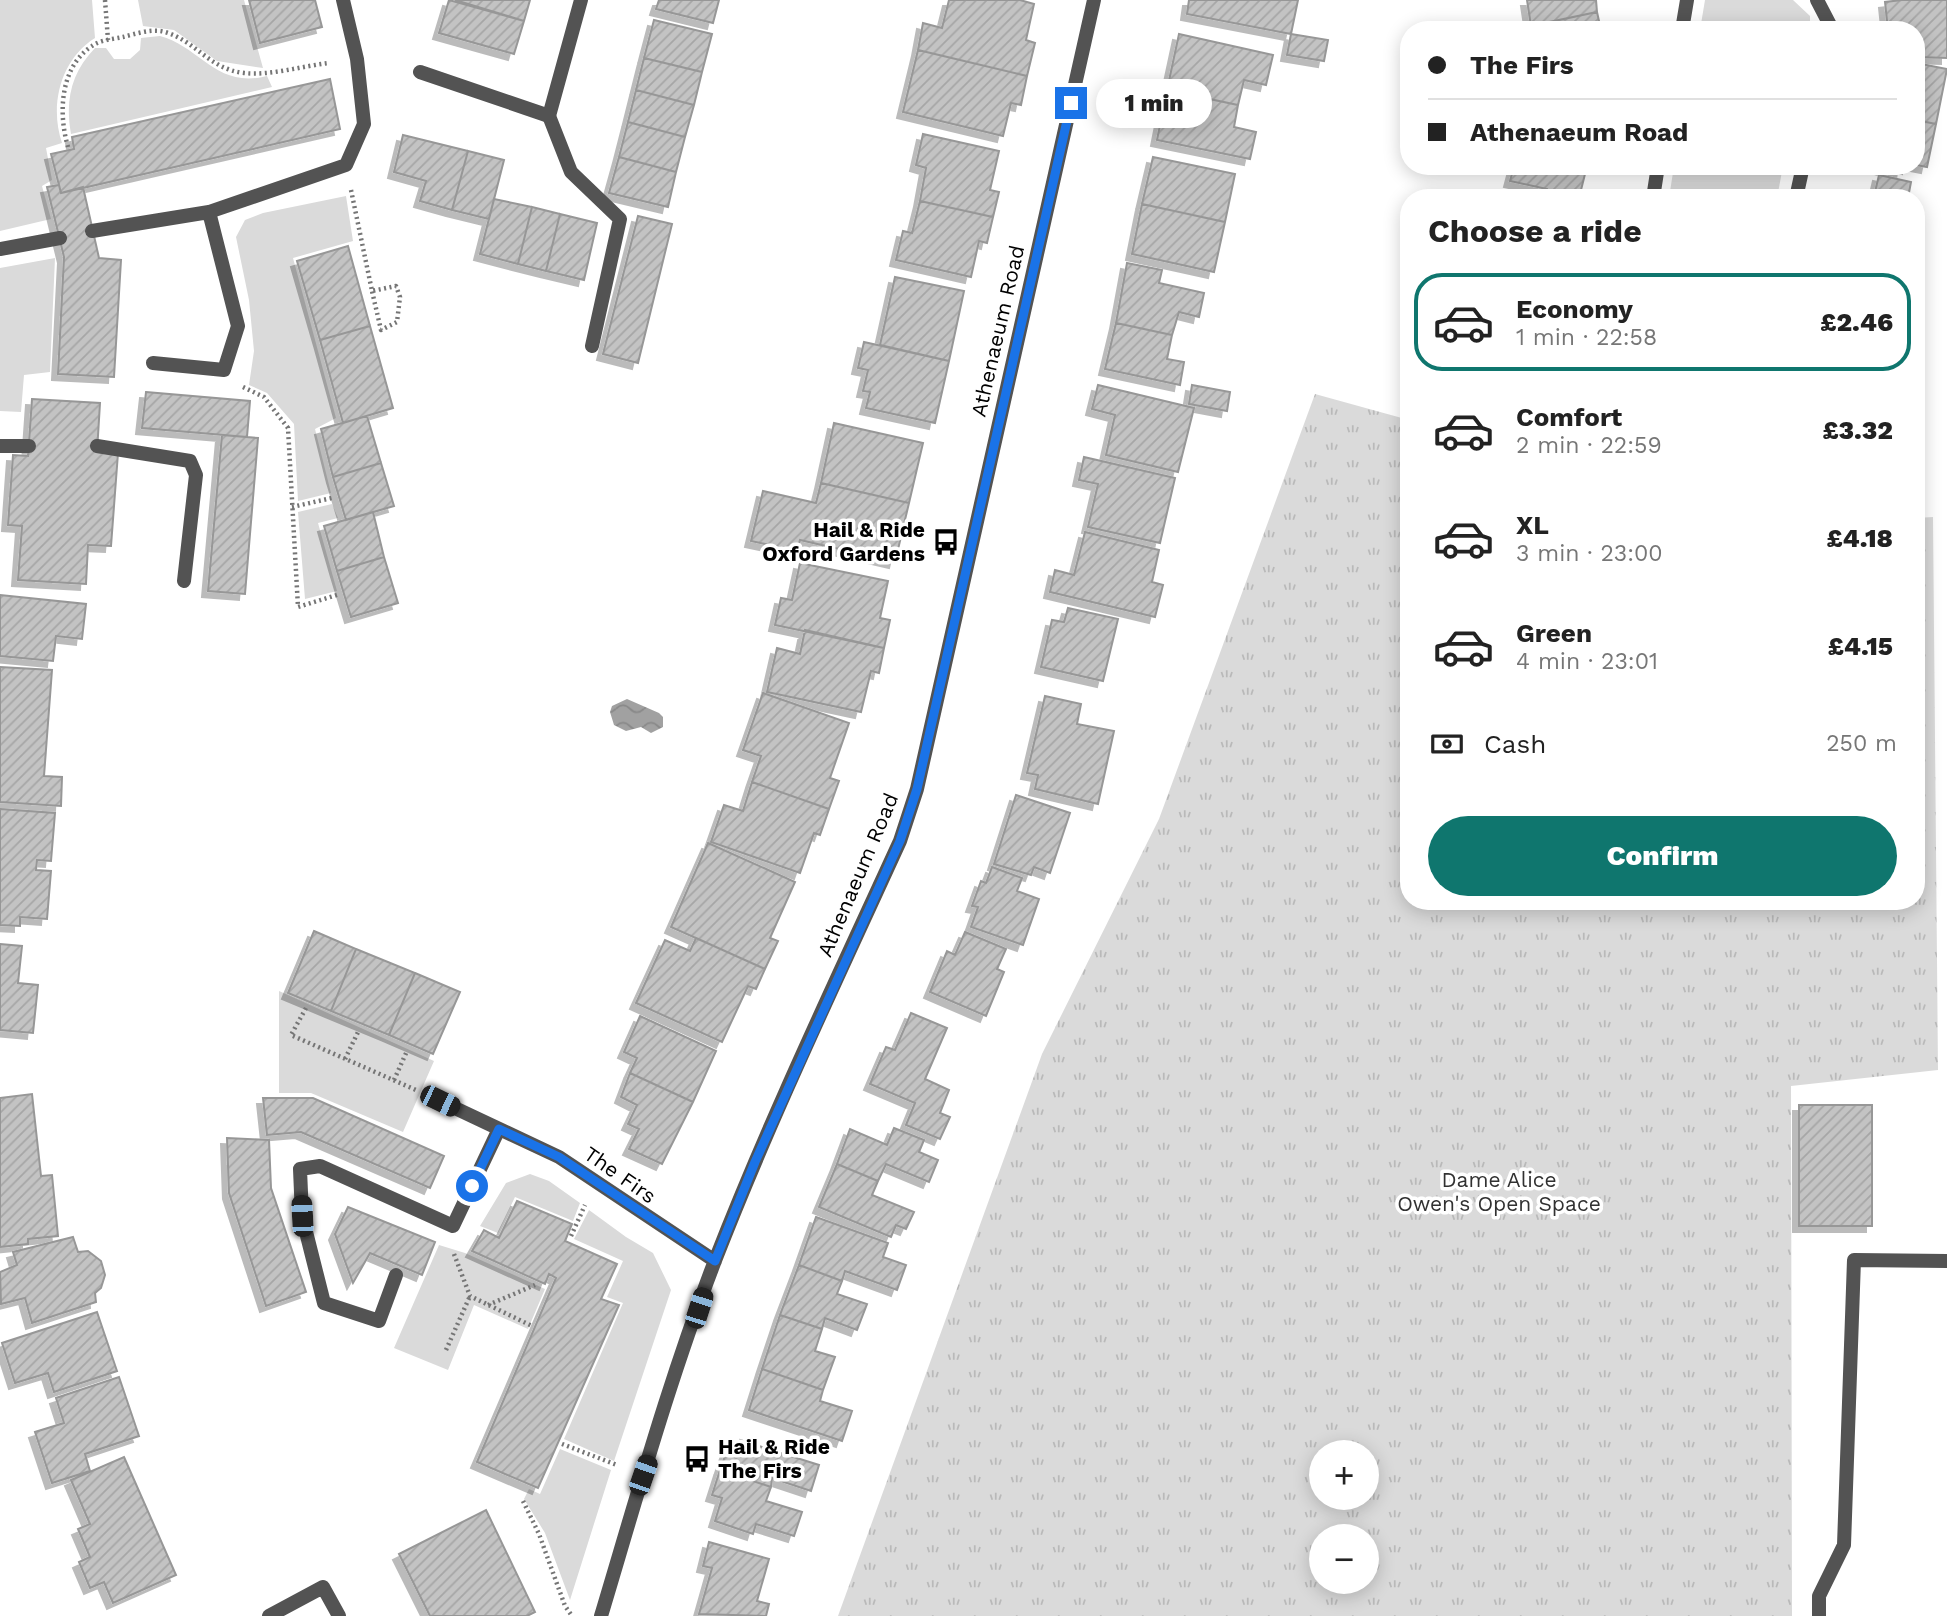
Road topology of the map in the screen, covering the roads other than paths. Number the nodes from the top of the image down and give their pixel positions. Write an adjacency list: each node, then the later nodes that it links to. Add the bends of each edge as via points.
1 (343, 0): 10 (street, via 357,59 363,124 346,164)
2 (581, 0): 9 (street)
3 (1094, 0): 22 (street, Athenaeum Road, via 917,789 900,841)
4 (1687, 0): 6 (street)
5 (1817, 0): 7 (street)
6 (1684, 21)
7 (1828, 21)
8 (420, 72): 9 (street)
9 (549, 116): 14 (street, via 571,172 620,219)
10 (209, 212): 11 (street); 15 (street, via 238,326 224,370)
11 (92, 231)
12 (60, 238): 13 (street)
13 (0, 249)
14 (592, 346)
15 (153, 363)
16 (0, 446): 17 (street)
17 (29, 446)
18 (97, 446): 19 (street, via 190,461 196,475)
19 (184, 581)
20 (440, 1101): 21 (street, The Firs)
21 (499, 1129): 22 (street, The Firs, via 559,1157); 24 (street, via 453,1226 320,1166 300,1169 302,1216 324,1303 379,1321)
22 (715, 1261): 27 (street, Athenaeum Road)
23 (1947, 1261): 28 (street, via 1854,1260 1844,1545 1819,1596)
24 (396, 1275)
25 (269, 1616): 26 (street, via 323,1587)
26 (339, 1616)
27 (601, 1616)
28 (1819, 1616)

